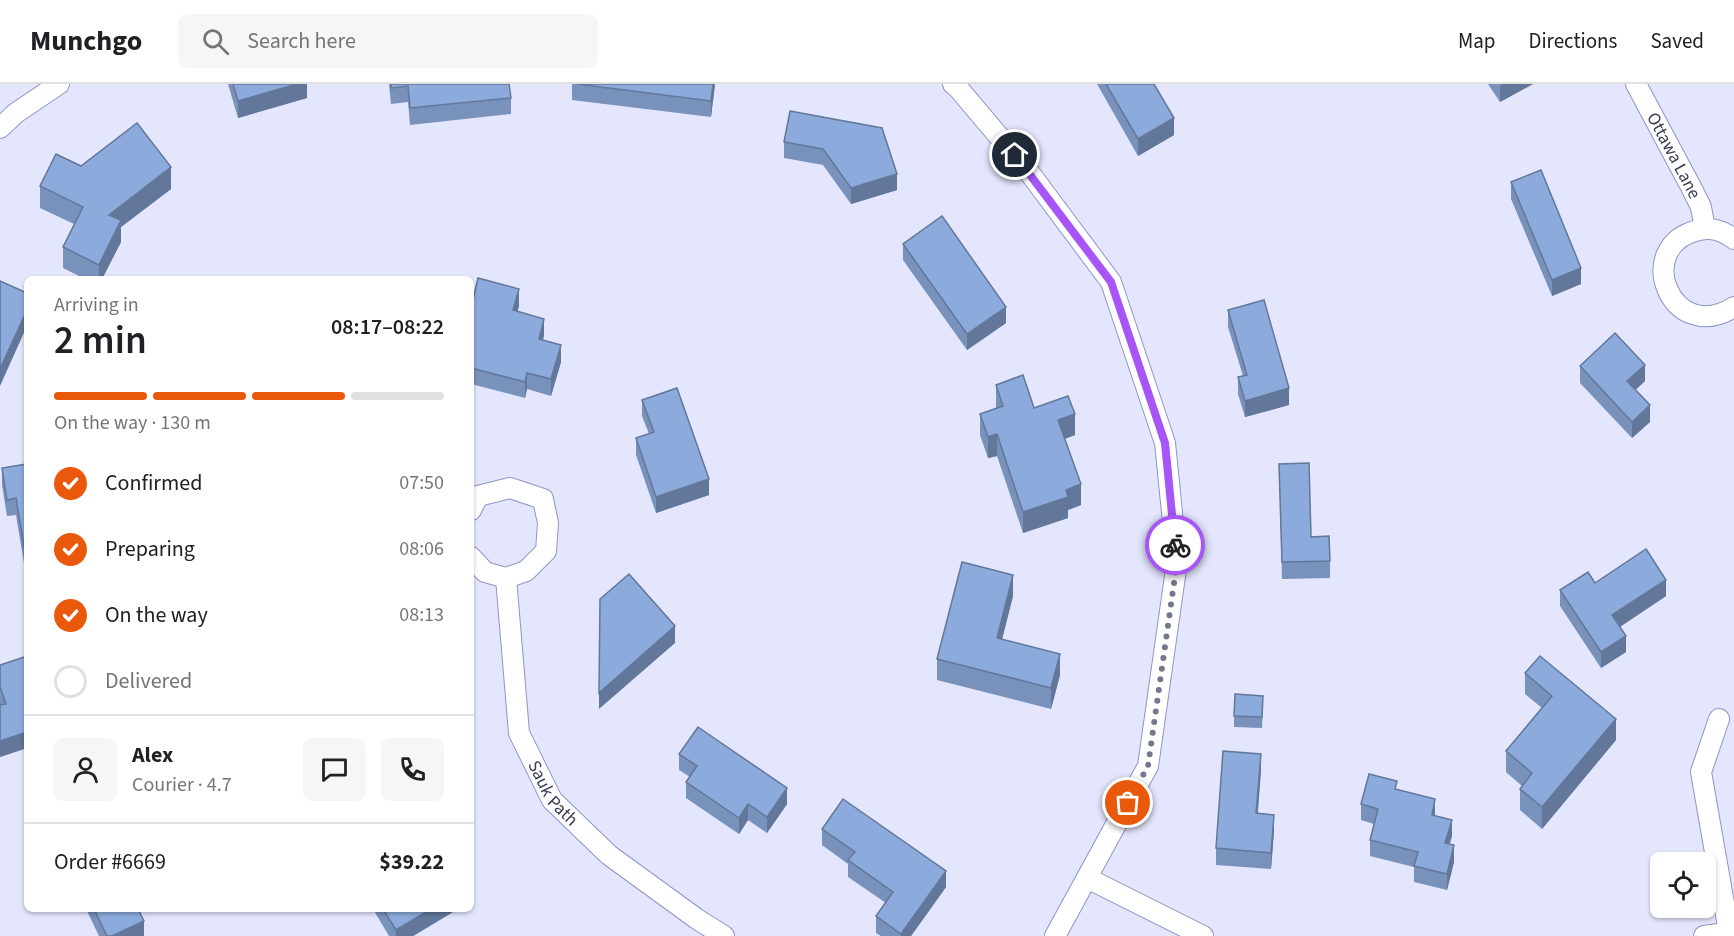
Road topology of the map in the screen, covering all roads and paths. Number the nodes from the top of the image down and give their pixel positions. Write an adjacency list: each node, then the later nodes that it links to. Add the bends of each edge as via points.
1 (59, 84): 4 (street, via 16,113)
2 (1636, 84): 5 (street, Ottawa Lane, via 1701,207)
3 (958, 85): 12 (street, via 1111,282 1165,443 1177,562 1148,766)
4 (0, 129)
5 (1705, 229): 6 (street); 7 (street, via 1677,240 1668,252 1663,266 1669,295 1692,314 1721,314)
6 (1734, 239)
7 (1734, 307)
8 (474, 504): 10 (street, via 478,496 510,488 543,499 548,523 546,551 526,571)
9 (474, 560): 10 (street, via 485,572)
10 (506, 578): 14 (street, Sauk Path, via 519,733 552,800 609,855)
11 (1719, 719): 13 (street, via 1701,772)
12 (1087, 878): 15 (street); 16 (street)
13 (1731, 932): 17 (street)
14 (724, 936)
15 (1055, 936)
16 (1203, 936)
17 (1704, 936)

